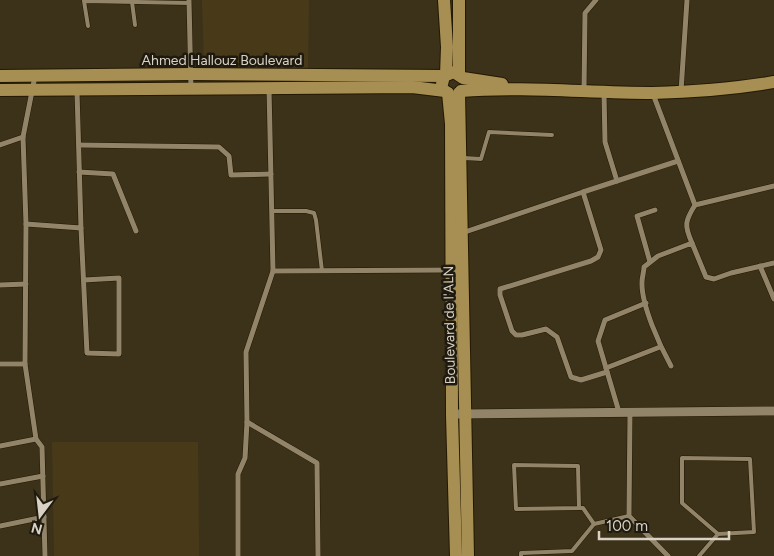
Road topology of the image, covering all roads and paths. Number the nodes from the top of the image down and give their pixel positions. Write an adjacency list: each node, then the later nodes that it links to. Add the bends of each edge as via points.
1 (444, 0): 12 (main road)
2 (459, 0): 13 (main road)
3 (596, 0): 22 (street, via 585,13)
4 (687, 0): 23 (street)
5 (190, 1): 6 (lane); 9 (street)
6 (132, 2): 7 (lane); 8 (lane, via 84,1)
7 (135, 25)
8 (88, 26)
9 (191, 74): 11 (main road, Ahmed Hallouz Boulevard); 12 (main road, Ahmed Hallouz Boulevard); 16 (street)
10 (0, 76): 11 (main road, Ahmed Hallouz Boulevard)
11 (35, 76): 18 (street)
12 (445, 76): 13 (main road, via 454,72); 24 (main road, via 442,82)
13 (461, 76): 21 (main road); 24 (main road, via 464,86)
14 (774, 82): 23 (main road)
15 (269, 87): 16 (main road, Ahmed Hallouz Boulevard); 24 (main road, Ahmed Hallouz Boulevard, via 412,87); 35 (street)
16 (191, 88): 19 (main road, Ahmed Hallouz Boulevard)
17 (0, 90): 18 (main road, Ahmed Hallouz Boulevard)
18 (33, 90): 19 (main road, Ahmed Hallouz Boulevard); 29 (street)
19 (77, 90): 31 (street)
20 (476, 90): 21 (main road, Ahmed Hallouz Boulevard); 24 (main road, Ahmed Hallouz Boulevard); 27 (main road)
21 (549, 90): 22 (main road)
22 (584, 91): 25 (main road)
23 (681, 91): 26 (main road)
24 (453, 92): 27 (main road, Boulevard de l'ALN); 50 (main road, Boulevard de l'ALN)
25 (604, 92): 26 (main road); 36 (street, via 605,142)
26 (652, 93): 33 (street)
27 (460, 115): 32 (main road, Boulevard de l'ALN)
28 (552, 135): 32 (lane, via 489,132 481,159)
29 (23, 136): 30 (street); 42 (street)
30 (0, 145)
31 (79, 145): 34 (street); 35 (street, via 219,146 229,156 231,175)
32 (460, 158): 45 (main road, Boulevard de l'ALN)
33 (678, 160): 36 (street); 39 (street)
34 (79, 172): 43 (street); 44 (street, via 113,174)
35 (271, 174): 41 (street)
36 (617, 181): 38 (street)
37 (774, 186): 39 (street)
38 (583, 192): 45 (street); 62 (street, via 601,250 598,257 500,289 500,295 516,335 546,329 556,337 570,377 581,380)
39 (695, 205): 46 (street, via 686,229)
40 (655, 210): 47 (street, via 637,216)
41 (272, 211): 51 (street); 52 (lane, via 314,213)
42 (26, 224): 43 (street); 54 (street)
43 (81, 228): 53 (street)
44 (136, 232)
45 (462, 233): 66 (main road, Boulevard de l'ALN)
46 (692, 243): 47 (street); 49 (street, via 706,277 714,279)
47 (650, 262): 57 (street, via 644,267 642,284)
48 (774, 263): 49 (street)
49 (760, 266): 56 (street)
50 (452, 270): 52 (street); 66 (main road, Boulevard de l'ALN)
51 (273, 271): 52 (street); 67 (street, via 246,352)
52 (322, 271)
53 (84, 280): 53 (street, via 87,354 119,354 119,278)
54 (26, 284): 55 (street); 60 (street)
55 (0, 285)
56 (774, 300)
57 (646, 303): 58 (street); 62 (street, via 605,320 598,341)
58 (660, 347): 61 (street); 62 (street)
59 (0, 364): 60 (street)
60 (25, 364): 68 (street)
61 (671, 366)
62 (607, 370): 64 (street)
63 (774, 411): 65 (street)
64 (619, 412): 65 (street); 66 (street)
65 (630, 412): 73 (street)
66 (458, 414): 81 (main road, Boulevard de l'ALN); 82 (main road, Boulevard de l'ALN)
67 (247, 422): 79 (street, via 245,458 238,474); 80 (street, via 317,463)
68 (36, 440): 69 (street); 70 (street, via 42,447)
69 (0, 446)
70 (42, 476): 71 (street); 74 (street)
71 (0, 484)
72 (579, 508): 72 (lane, via 516,509 514,465 578,466); 75 (lane, via 583,508)
73 (629, 516): 75 (lane); 84 (street)
74 (44, 517): 76 (street); 78 (street)
75 (594, 524): 83 (lane, via 572,550 521,553)
76 (0, 526)
77 (718, 534): 77 (lane, via 754,532 750,459 682,458 682,503); 85 (lane)
78 (45, 556)
79 (238, 556)
80 (318, 556)
81 (456, 556)
82 (468, 556)
83 (521, 556)
84 (668, 556)
85 (699, 556)

